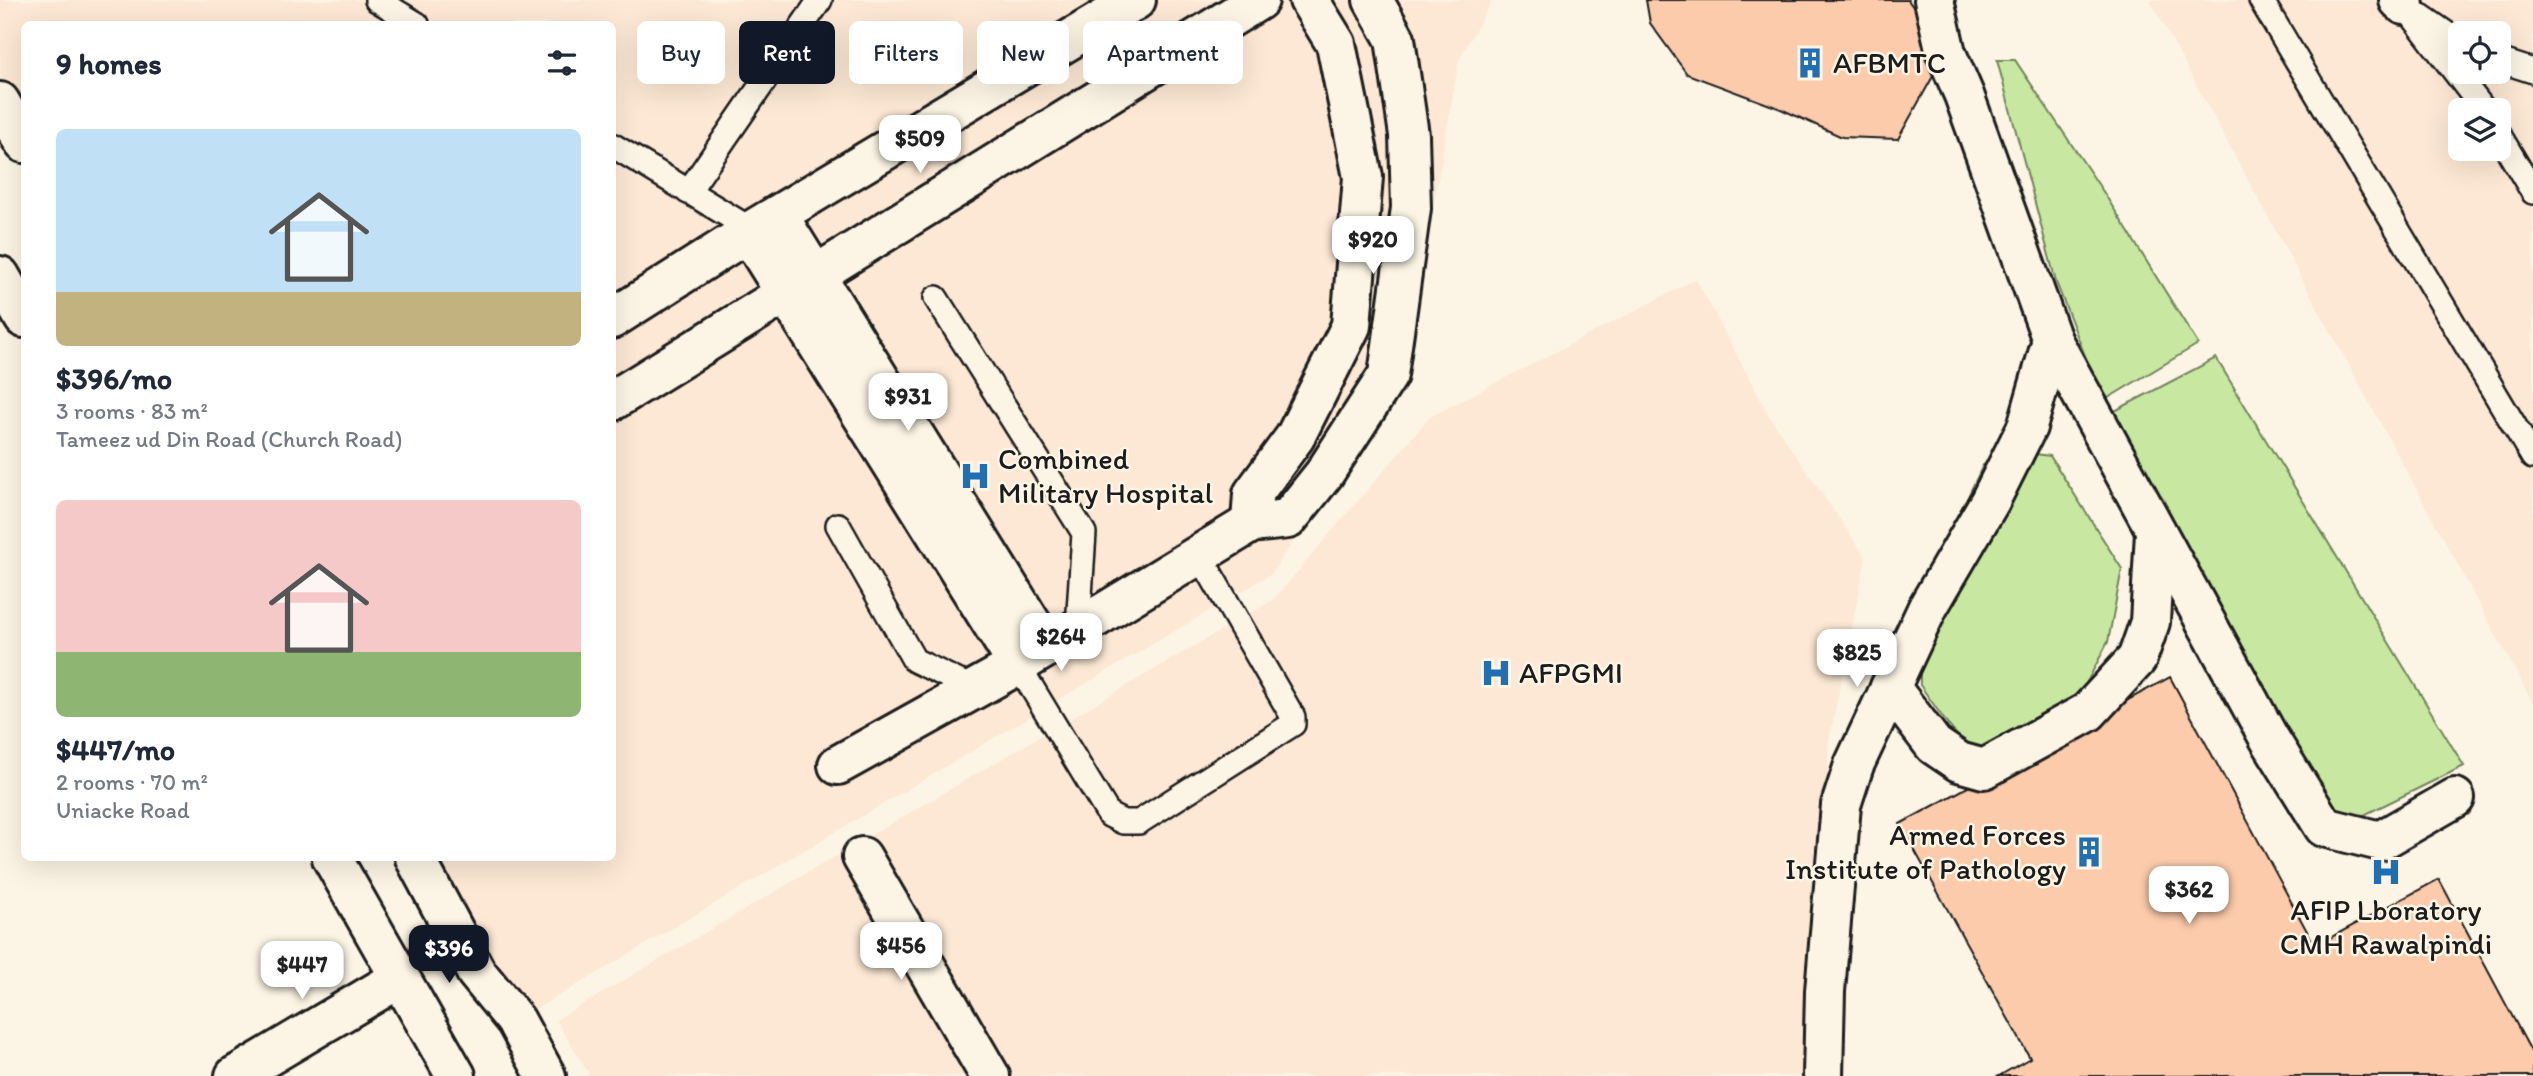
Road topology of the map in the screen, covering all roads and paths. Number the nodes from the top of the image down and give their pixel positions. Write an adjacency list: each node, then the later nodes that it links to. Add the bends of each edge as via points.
1 (377, 0): 10 (lane)
2 (820, 0): 19 (lane)
3 (1136, 0): 21 (street)
4 (1259, 0): 23 (street)
5 (1310, 0): 30 (street, via 1336,44 1363,177 1350,326 1295,438 1252,494)
6 (1373, 0): 30 (street, via 1395,39 1409,135 1411,208 1388,375 1289,519)
7 (1934, 0): 27 (street, via 1946,53)
8 (2261, 0): 29 (lane)
9 (2401, 2): 11 (lane); 14 (lane)
10 (412, 21)
11 (2448, 35)
12 (2511, 64): 13 (lane)
13 (2533, 71)
14 (2475, 98)
15 (0, 102): 16 (street)
16 (21, 138)
17 (616, 147): 19 (lane)
18 (2511, 155): 20 (lane)
19 (688, 192): 21 (lane)
20 (2533, 192)
21 (759, 226): 23 (street); 26 (street)
22 (0, 276): 25 (street)
23 (801, 284): 28 (street); 34 (street)
24 (936, 298): 34 (lane, via 1084,533)
25 (21, 313)
26 (616, 316)
27 (2052, 340): 32 (street); 35 (street, via 2027,427 1928,607)
28 (616, 399)
29 (2533, 457)
30 (1251, 523): 33 (street)
31 (838, 525): 36 (lane, via 914,660)
32 (2155, 532): 35 (street, via 2150,622 2137,659 2088,712 1984,769 1959,762 1934,745); 38 (street, via 2323,827 2381,841)
33 (1199, 554): 34 (street); 34 (lane, via 1293,724 1139,822 1109,815)
34 (1047, 646): 36 (street)
35 (1890, 687): 47 (street, via 1841,805)
36 (974, 689): 37 (street)
37 (838, 765)
38 (2455, 798)
39 (862, 857): 46 (street)
40 (334, 861): 42 (street)
41 (417, 861): 45 (street, via 476,972 516,1020)
42 (400, 978): 43 (street); 44 (street)
43 (235, 1076)
44 (456, 1076)
45 (546, 1076)
46 (990, 1076)
47 (1822, 1076)

